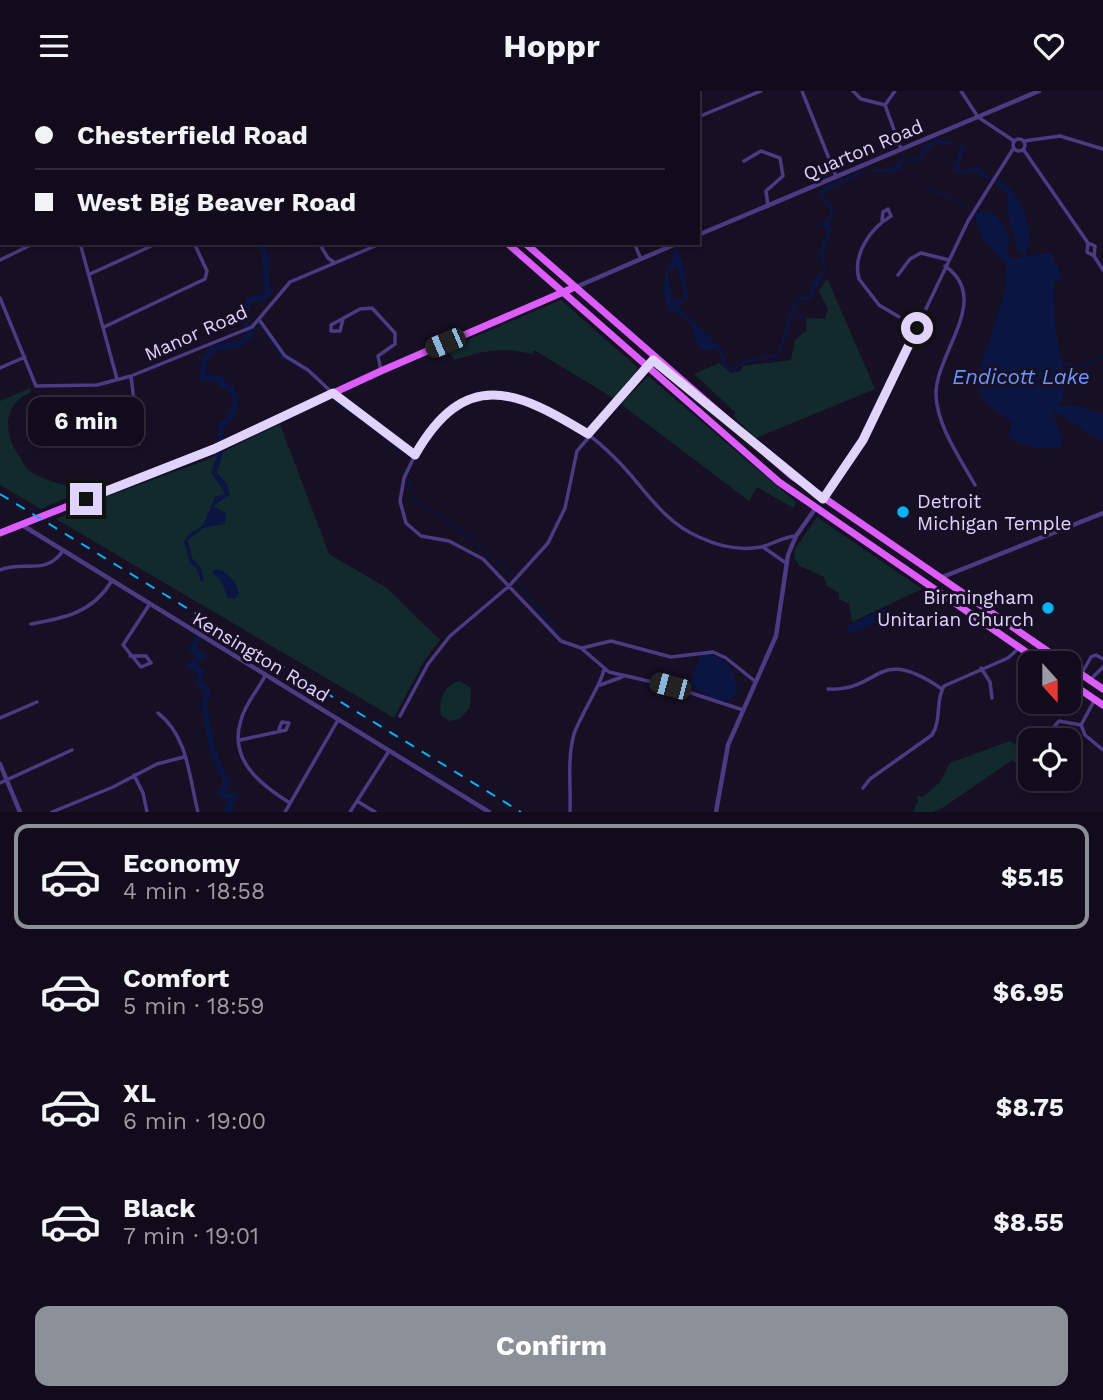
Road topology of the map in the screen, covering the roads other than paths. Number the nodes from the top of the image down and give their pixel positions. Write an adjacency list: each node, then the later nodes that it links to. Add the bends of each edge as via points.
1 (742, 91): 8 (street)
2 (761, 91): 8 (street)
3 (802, 91): 19 (street)
4 (853, 91): 9 (street, via 861,99)
5 (895, 91): 9 (street)
6 (961, 91): 11 (street)
7 (1039, 91): 11 (street, Quarton Road)
8 (745, 98): 10 (street)
9 (885, 105): 14 (street)
10 (700, 116)
11 (978, 117): 12 (street); 14 (street, Quarton Road)
12 (1014, 141): 13 (street); 15 (street)
13 (1024, 141): 16 (street); 17 (street, via 1060,136)
14 (901, 149): 19 (street, Quarton Road)
15 (1013, 149): 16 (street); 37 (street)
16 (1023, 149): 42 (street)
17 (1103, 149)
18 (744, 161): 20 (street, via 761,151 780,158 783,176 766,191)
19 (836, 176): 20 (street, Quarton Road)
20 (768, 206): 22 (street, Quarton Road)
21 (882, 220): 53 (street, via 858,257 859,279 879,305)
22 (700, 234)
23 (31, 245): 36 (street)
24 (81, 245): 43 (street)
25 (154, 245): 43 (street)
26 (195, 245): 52 (street, via 207,277)
27 (320, 245): 34 (street)
28 (377, 245): 38 (street, Manor Road)
29 (510, 245): 46 (main road)
30 (521, 245): 39 (main road, via 542,264)
31 (527, 245): 39 (main road)
32 (635, 245): 35 (street)
33 (674, 245): 35 (street)
34 (328, 258): 38 (street); 41 (street)
35 (641, 259): 45 (street)
36 (0, 260)
37 (948, 260): 40 (street); 44 (street, via 921,253 910,258)
38 (335, 263): 41 (street, Manor Road)
39 (550, 265): 45 (main road)
40 (945, 266): 53 (street); 71 (street, via 960,282 965,302 941,365 936,400 943,425)
41 (326, 267): 51 (street, Manor Road, via 286,285)
42 (1103, 270)
43 (90, 274): 52 (street)
44 (898, 275)
45 (575, 287): 46 (main road); 54 (main road)
46 (562, 293): 55 (main road); 60 (main road)
47 (0, 298): 48 (street)
48 (6, 312): 49 (street); 56 (street)
49 (0, 314)
50 (343, 319): 60 (street, via 372,308 395,333 395,344 378,356)
51 (260, 321): 61 (street, Manor Road); 63 (street, via 281,354)
52 (104, 327): 62 (street)
53 (917, 328): 72 (street, via 863,440)
54 (641, 346): 55 (main road); 57 (main road)
55 (631, 353): 59 (main road)
56 (25, 357): 58 (street); 62 (street, Manor Road, via 38,387)
57 (657, 360): 59 (main road, via 649,363); 64 (main road)
58 (0, 369)
59 (648, 369): 65 (street); 66 (main road)
60 (381, 371): 63 (main road)
61 (131, 376): 62 (street, Manor Road); 67 (street)
62 (117, 380)
63 (333, 393): 69 (street); 77 (main road, via 214,449)
64 (731, 426): 66 (main road, via 731,432); 68 (main road)
65 (588, 434): 69 (street, via 532,404 481,396 460,402 440,417); 82 (street, via 621,464 660,511 685,530 729,547); 89 (street, via 575,456 565,508 556,528)
66 (722, 434): 70 (main road)
67 (139, 444)
68 (755, 445): 70 (main road); 72 (main road)
69 (415, 455): 89 (street, via 400,494 407,523 421,536 467,548)
70 (746, 455): 73 (main road)
71 (975, 485)
72 (823, 499): 75 (main road)
73 (815, 509): 76 (main road); 80 (street)
74 (1103, 513): 86 (street)
75 (844, 514): 76 (main road); 78 (main road)
76 (836, 523): 81 (main road)
77 (21, 524): 79 (main road); 83 (street, Kensington Road)
78 (866, 529): 81 (main road); 86 (main road)
79 (0, 533)
80 (796, 536): 82 (street); 84 (street)
81 (858, 538): 88 (main road)
82 (762, 547): 84 (street)
83 (62, 552): 85 (street, via 49,565); 87 (street, Kensington Road)
84 (786, 563): 107 (street, via 778,628)
85 (0, 570)
86 (940, 579): 88 (main road); 91 (main road)
87 (111, 582): 90 (street, Kensington Road); 93 (street, via 84,610)
88 (924, 583): 92 (main road)
89 (509, 586): 94 (street, via 561,641); 119 (street, via 450,636 428,664)
90 (149, 605): 98 (street, via 123,641); 104 (street, Kensington Road)
91 (987, 611): 92 (main road, via 976,611); 97 (main road)
92 (977, 619): 95 (main road)
93 (31, 624)
94 (581, 648): 102 (street); 107 (street, via 611,641 675,657 713,652)
95 (1019, 648): 96 (main road); 101 (street, via 1008,658)
96 (1024, 651)
97 (1047, 651)
98 (130, 656): 98 (street, via 141,667 151,663 146,656)
99 (1103, 659): 103 (street, via 1091,657)
100 (1103, 667): 106 (street)
101 (981, 668): 110 (street); 113 (street)
102 (604, 669): 105 (street); 108 (street)
103 (1082, 675): 106 (main road)
104 (265, 676): 121 (street, Kensington Road); 125 (street, via 241,719)
105 (624, 677): 108 (street); 117 (street, via 670,686)
106 (1090, 680): 111 (main road)
107 (756, 682): 117 (street)
108 (598, 686): 145 (street, via 584,707 572,743)
109 (828, 689): 110 (street, via 899,668 914,671)
110 (942, 689): 134 (street, via 932,735)
111 (1103, 689)
112 (1082, 690): 114 (main road)
113 (992, 698)
114 (1095, 699): 116 (main road); 122 (street)
115 (37, 702): 120 (street)
116 (1103, 705)
117 (743, 710): 146 (street, via 725,753)
118 (158, 713): 129 (street, via 176,730)
119 (400, 716)
120 (0, 718)
121 (338, 720): 128 (street, Kensington Road); 136 (street)
122 (1081, 725): 123 (street, via 1059,721); 127 (street, via 1085,735)
123 (1053, 728)
124 (279, 729): 125 (street)
125 (240, 740): 136 (street, via 251,774)
126 (72, 750): 132 (street)
127 (1103, 750)
128 (389, 751): 135 (street); 144 (street, Kensington Road)
129 (184, 757): 131 (street); 140 (street)
130 (0, 764): 132 (street)
131 (134, 775): 138 (street); 139 (street)
132 (6, 779): 133 (street); 137 (street)
133 (0, 783)
134 (863, 788)
135 (357, 801): 142 (street); 143 (street)
136 (290, 803): 141 (street)
137 (20, 812)
138 (52, 812)
139 (148, 812)
140 (198, 812)
141 (285, 812)
142 (350, 812)
143 (375, 812)
144 (489, 812)
145 (570, 812)
146 (716, 812)

